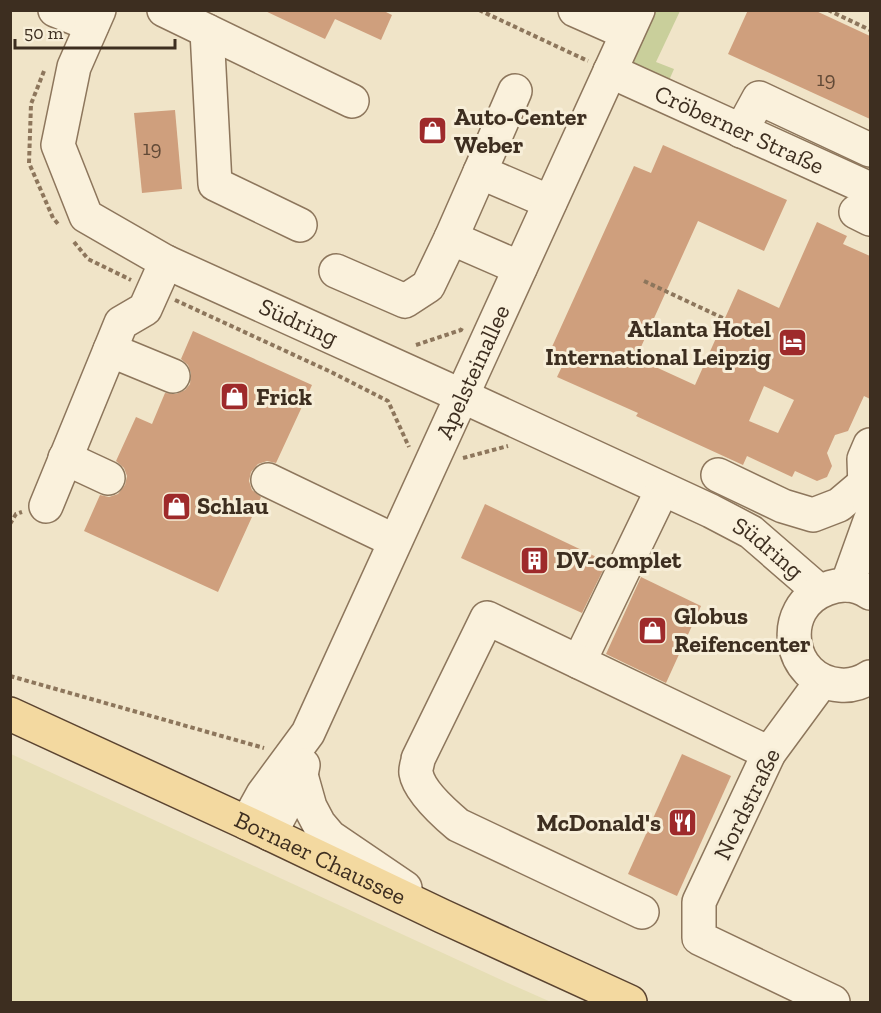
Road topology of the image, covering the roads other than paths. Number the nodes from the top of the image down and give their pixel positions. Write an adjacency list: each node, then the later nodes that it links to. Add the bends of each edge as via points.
1 (55, 10): 4 (street)
2 (164, 10): 6 (street)
3 (575, 10): 5 (street)
4 (95, 18): 17 (street, Südring, via 74,67 58,145 86,216)
5 (633, 22): 7 (street, Apelsteinallee)
6 (207, 31): 9 (street); 15 (street, via 215,184)
7 (610, 71): 10 (street, Cröberner Straße); 13 (street, Apelsteinallee)
8 (515, 91): 12 (street)
9 (352, 100)
10 (741, 131): 11 (street, via 759,98); 14 (street, Cröberner Straße)
11 (870, 150)
12 (480, 172): 13 (street); 16 (street)
13 (550, 202): 18 (street, Apelsteinallee)
14 (866, 207)
15 (300, 225)
16 (451, 238): 18 (street); 19 (street, via 428,286 405,301)
17 (166, 262): 20 (street, via 145,309 121,323); 22 (street, Südring)
18 (520, 268): 22 (street, Apelsteinallee)
19 (336, 271)
20 (110, 350): 21 (street); 24 (street)
21 (173, 376)
22 (462, 396): 28 (street, Südring); 32 (street, Apelsteinallee)
23 (870, 445): 29 (street, via 864,459)
24 (65, 458): 26 (street); 30 (street)
25 (718, 475): 29 (street, via 783,506 813,515)
26 (108, 478)
27 (268, 480): 32 (street)
28 (662, 489): 33 (street, Südring, via 711,512 757,559); 34 (street)
29 (868, 494)
30 (46, 506)
31 (870, 521): 33 (street)
32 (395, 541): 38 (street, Apelsteinallee)
33 (835, 594): 35 (street, via 796,620 795,646 800,659)
34 (579, 662): 39 (street); 42 (street, via 487,618 418,759 416,772 438,808 458,825)
35 (815, 675): 36 (street, via 846,685); 39 (street, Nordstraße, via 793,696)
36 (870, 677)
37 (10, 714): 41 (main road, Bornaer Chaussee)
38 (308, 733): 40 (street, Apelsteinallee); 41 (street, Apelsteinallee, via 262,794)
39 (769, 753): 45 (street, Nordstraße, via 699,902 699,938)
40 (301, 775): 41 (street, Apelsteinallee); 43 (street, Apelsteinallee, via 310,807 330,837)
41 (259, 828): 43 (main road, Bornaer Chaussee)
42 (642, 912)
43 (442, 916): 44 (main road, Bornaer Chaussee)
44 (630, 1002)
45 (833, 1002)

